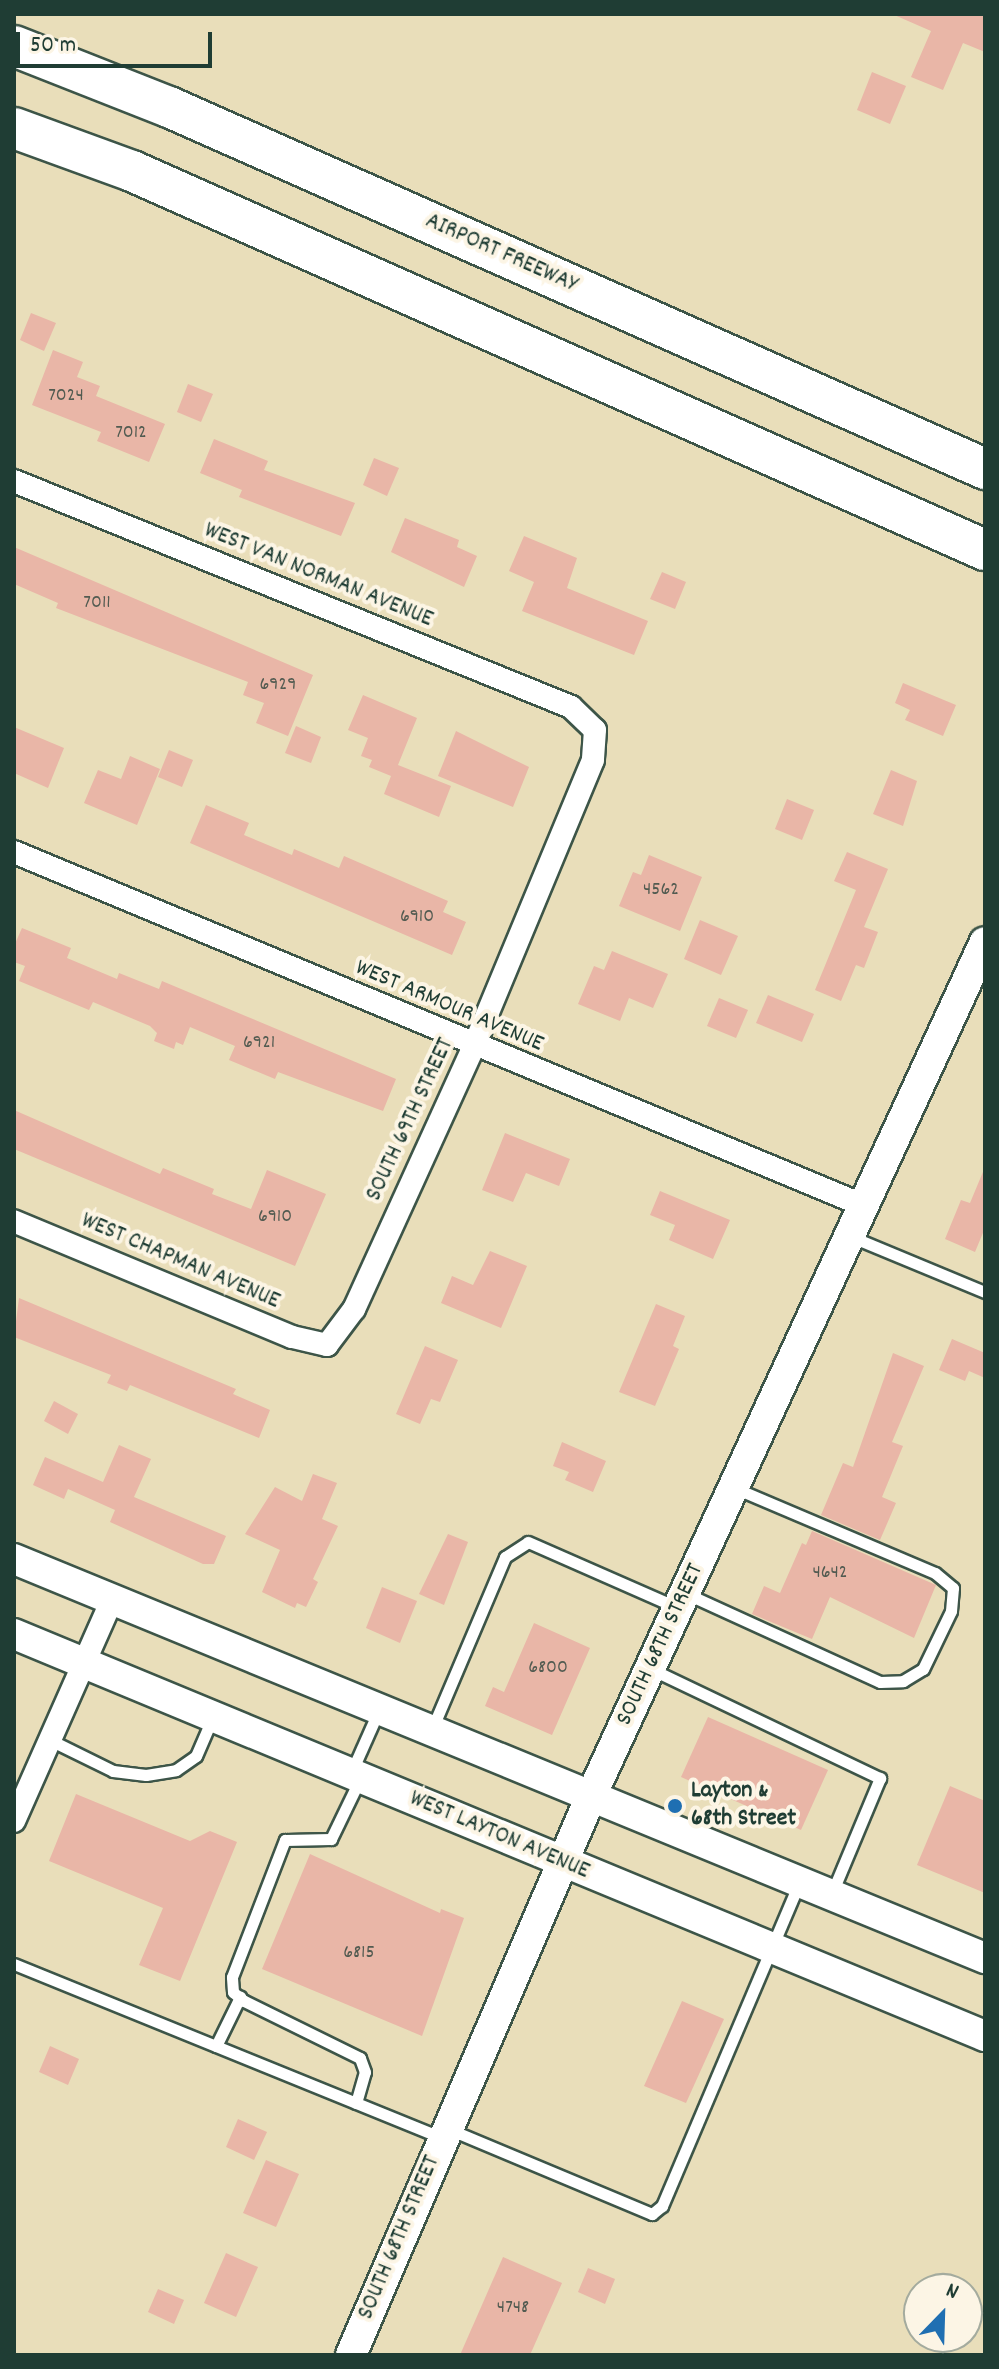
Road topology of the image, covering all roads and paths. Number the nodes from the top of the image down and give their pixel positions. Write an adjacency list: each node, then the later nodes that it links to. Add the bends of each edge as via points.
1 (14, 46): 3 (highway, AIRPORT FREEWAY, via 169,107)
2 (14, 128): 5 (highway, via 132,171)
3 (985, 469)
4 (14, 481): 6 (street, WEST VAN NORMAN AVENUE, via 571,707)
5 (985, 550)
6 (595, 730): 9 (street, SOUTH 69TH STREET, via 593,760)
7 (14, 852): 9 (street, WEST ARMOUR AVENUE)
8 (985, 942): 10 (main road, SOUTH 68TH STREET)
9 (474, 1046): 10 (street, WEST ARMOUR AVENUE); 14 (street, SOUTH 69TH STREET, via 354,1309)
10 (865, 1206): 12 (main road, SOUTH 68TH STREET)
11 (14, 1221): 14 (street, WEST CHAPMAN AVENUE, via 292,1337)
12 (852, 1237): 13 (lane); 15 (main road, SOUTH 68TH STREET)
13 (985, 1292)
14 (327, 1345)
15 (735, 1488): 18 (main road, SOUTH 68TH STREET); 18 (lane, via 935,1573 953,1588 951,1611 923,1669 903,1681 880,1682)
16 (14, 1559): 17 (main road)
17 (112, 1600): 20 (street); 22 (main road)
18 (682, 1601): 21 (main road, SOUTH 68TH STREET); 24 (lane, via 528,1542 505,1557)
19 (14, 1634): 20 (main road, WEST LAYTON AVENUE)
20 (84, 1663): 23 (main road, WEST LAYTON AVENUE); 25 (street)
21 (651, 1669): 27 (main road, SOUTH 68TH STREET); 31 (lane, via 880,1778)
22 (380, 1708): 24 (main road); 26 (lane)
23 (213, 1716): 25 (lane, via 196,1756 176,1770 146,1775 113,1771); 26 (main road, WEST LAYTON AVENUE)
24 (432, 1730): 27 (main road)
25 (50, 1740): 28 (street)
26 (356, 1776): 29 (main road, WEST LAYTON AVENUE); 35 (lane, via 331,1839 285,1840 232,1977 233,1992)
27 (592, 1794): 29 (main road, SOUTH 68TH STREET); 30 (main road)
28 (14, 1821)
29 (564, 1863): 32 (main road, WEST LAYTON AVENUE); 39 (main road, SOUTH 68TH STREET)
30 (800, 1881): 31 (main road); 32 (lane)
31 (831, 1894): 33 (main road)
32 (771, 1948): 36 (main road, WEST LAYTON AVENUE); 39 (lane, via 662,2206 652,2214)
33 (985, 1958)
34 (14, 1964): 37 (lane)
35 (240, 1997): 37 (lane); 38 (lane, via 353,2051 365,2072)
36 (985, 2036)
37 (216, 2046): 38 (lane)
38 (356, 2103): 39 (lane)
39 (445, 2133): 40 (main road, SOUTH 68TH STREET)
40 (351, 2355)

